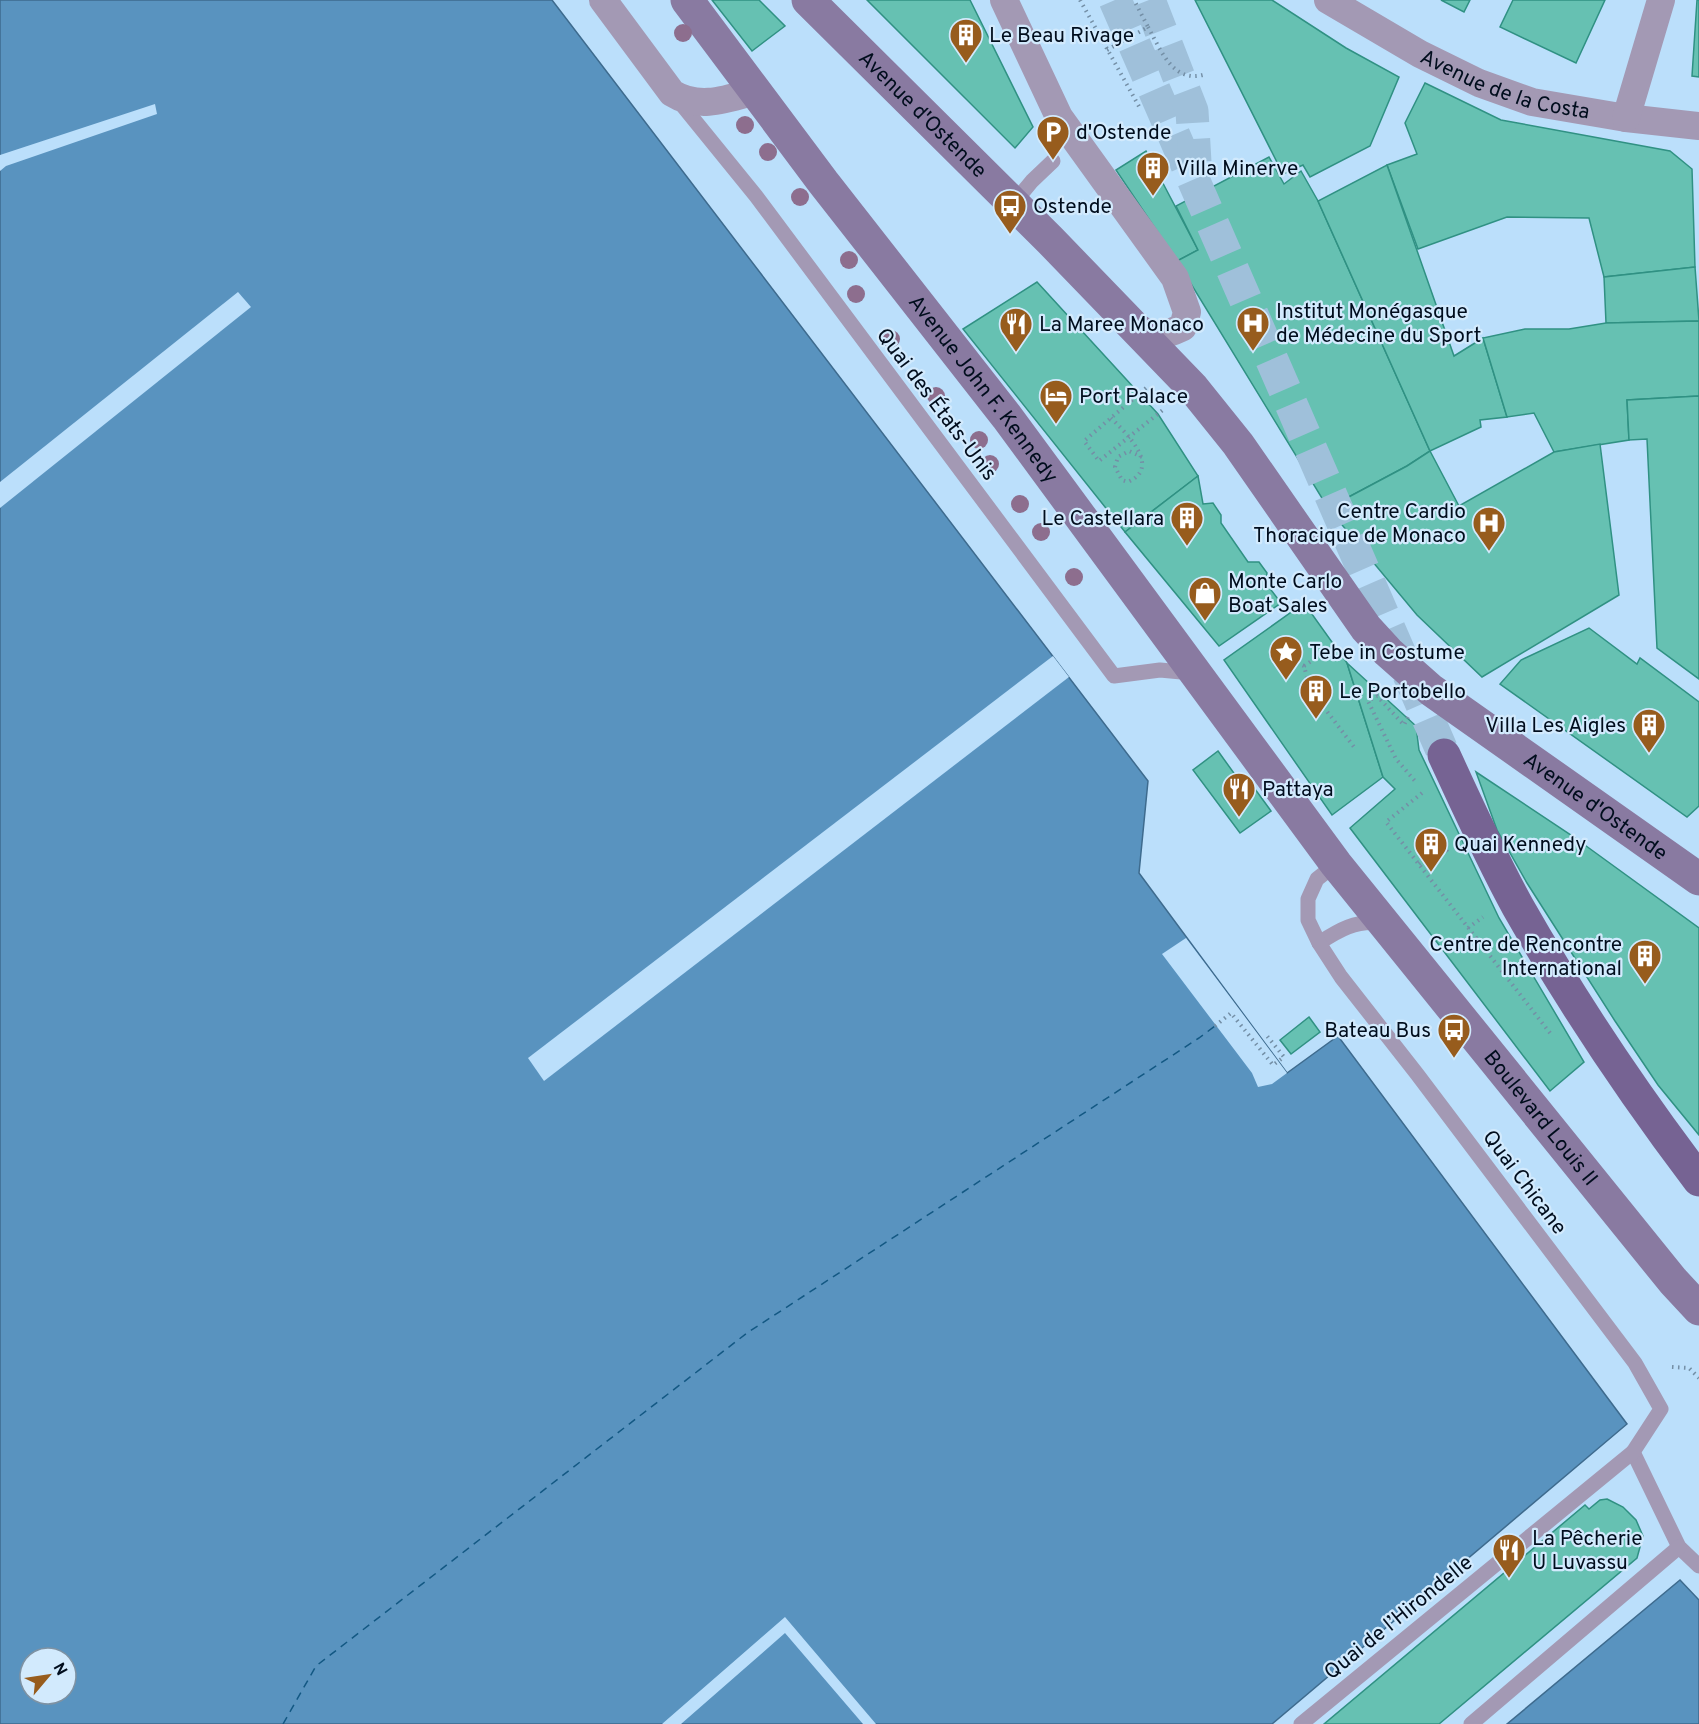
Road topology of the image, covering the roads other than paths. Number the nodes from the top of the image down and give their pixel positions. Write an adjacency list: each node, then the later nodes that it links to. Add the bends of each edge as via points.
1 (603, 0): 8 (street)
2 (687, 0): 7 (main road, Avenue John F. Kennedy)
3 (808, 0): 12 (main road, Avenue d'Ostende)
4 (1004, 0): 13 (street, via 1059,117 1175,278 1187,312 1183,327 1154,336)
5 (1328, 0): 9 (street, Avenue de la Costa, via 1420,54 1479,83 1532,102)
6 (1661, 0): 9 (street)
7 (756, 91): 8 (street, via 698,103); 14 (main road, Avenue John F. Kennedy, via 1007,417)
8 (672, 93): 14 (lane, Quai des États-Unis, via 756,196 1114,676 1160,670)
9 (1626, 118): 10 (street, Avenue de la Costa)
10 (1699, 126)
11 (1053, 161): 12 (lane)
12 (1013, 204): 13 (main road, Avenue d'Ostende)
13 (1137, 328): 17 (main road, Avenue d'Ostende, via 1238,444 1366,628 1388,652 1431,690)
14 (1198, 674): 16 (main road, Avenue John F. Kennedy)
15 (1444, 756): 20 (main road, via 1517,905 1550,962 1626,1080)
16 (1336, 864): 18 (main road, Avenue John F. Kennedy); 19 (lane, via 1317,879 1308,899 1308,920)
17 (1699, 879)
18 (1385, 924): 19 (lane, via 1354,924); 21 (main road, Boulevard Louis II)
19 (1319, 943): 22 (lane, Quai Chicane, via 1635,1363 1661,1409)
20 (1699, 1180)
21 (1699, 1309)
22 (1633, 1452): 23 (lane); 25 (lane, Quai de l’Hirondelle)
23 (1679, 1547): 24 (lane); 26 (lane)
24 (1699, 1566)
25 (1301, 1724)
26 (1471, 1724)

